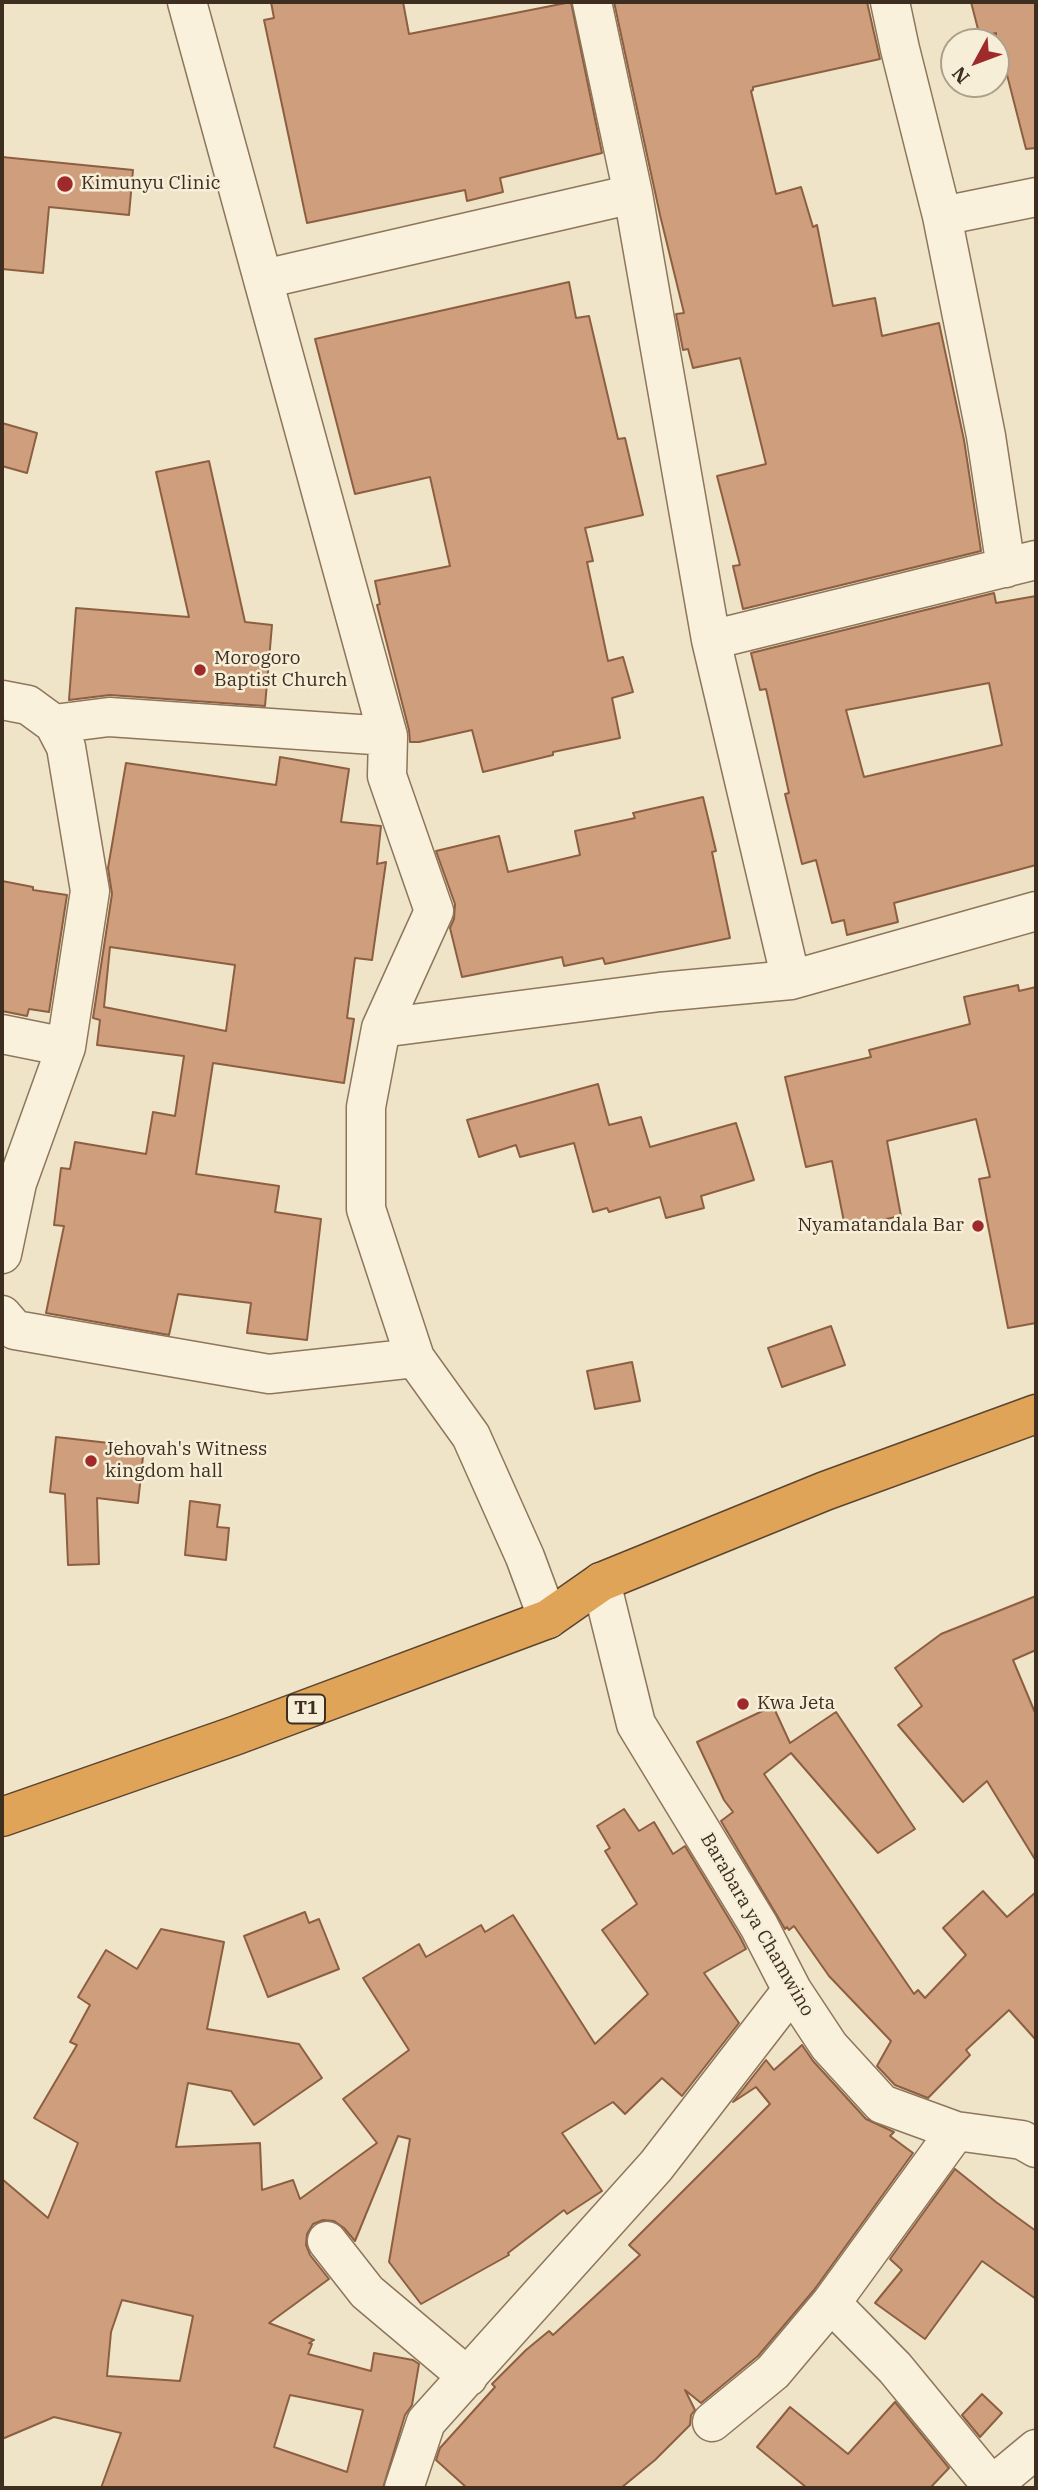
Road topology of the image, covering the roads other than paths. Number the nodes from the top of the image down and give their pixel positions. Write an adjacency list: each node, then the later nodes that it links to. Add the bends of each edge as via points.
1 (187, 2): 7 (street)
2 (592, 2): 4 (street)
3 (890, 2): 6 (street)
4 (633, 194): 7 (street); 9 (street)
5 (1036, 197): 6 (street)
6 (942, 216): 8 (street, via 986,436)
7 (264, 279): 12 (street)
8 (1021, 564): 9 (street)
9 (711, 640): 14 (street)
10 (2, 700): 11 (street, via 27,705)
11 (54, 724): 12 (street, via 109,717); 17 (street, via 65,747 90,891)
12 (388, 736): 15 (street, via 387,776 434,911)
13 (1036, 911): 14 (street)
14 (791, 981): 15 (street, via 660,992)
15 (380, 1028): 20 (street, via 366,1107 366,1209)
16 (2, 1034): 17 (street)
17 (66, 1046): 18 (street, via 17,1183)
18 (2, 1254)
19 (2, 1315): 20 (street, via 15,1330 269,1374)
20 (415, 1359): 23 (street, via 471,1436)
21 (1036, 1414): 22 (highway, T1, via 825,1491)
22 (601, 1582): 23 (highway, T1); 25 (street, Barabara ya Chamwino, via 636,1724 759,1926)
23 (548, 1619): 24 (highway, T1)
24 (2, 1817)
25 (792, 1990): 26 (street, Barabara ya Chamwino, via 828,2046 882,2105); 30 (street, via 656,2166)
26 (956, 2131): 27 (street, Barabara ya Chamwino); 29 (street)
27 (1032, 2139)
28 (327, 2241): 30 (street, via 368,2292)
29 (831, 2304): 31 (street, via 773,2372); 33 (street, via 895,2368)
30 (468, 2377): 34 (street, via 426,2422)
31 (712, 2421)
32 (1036, 2449): 33 (street)
33 (991, 2487)
34 (404, 2488)

